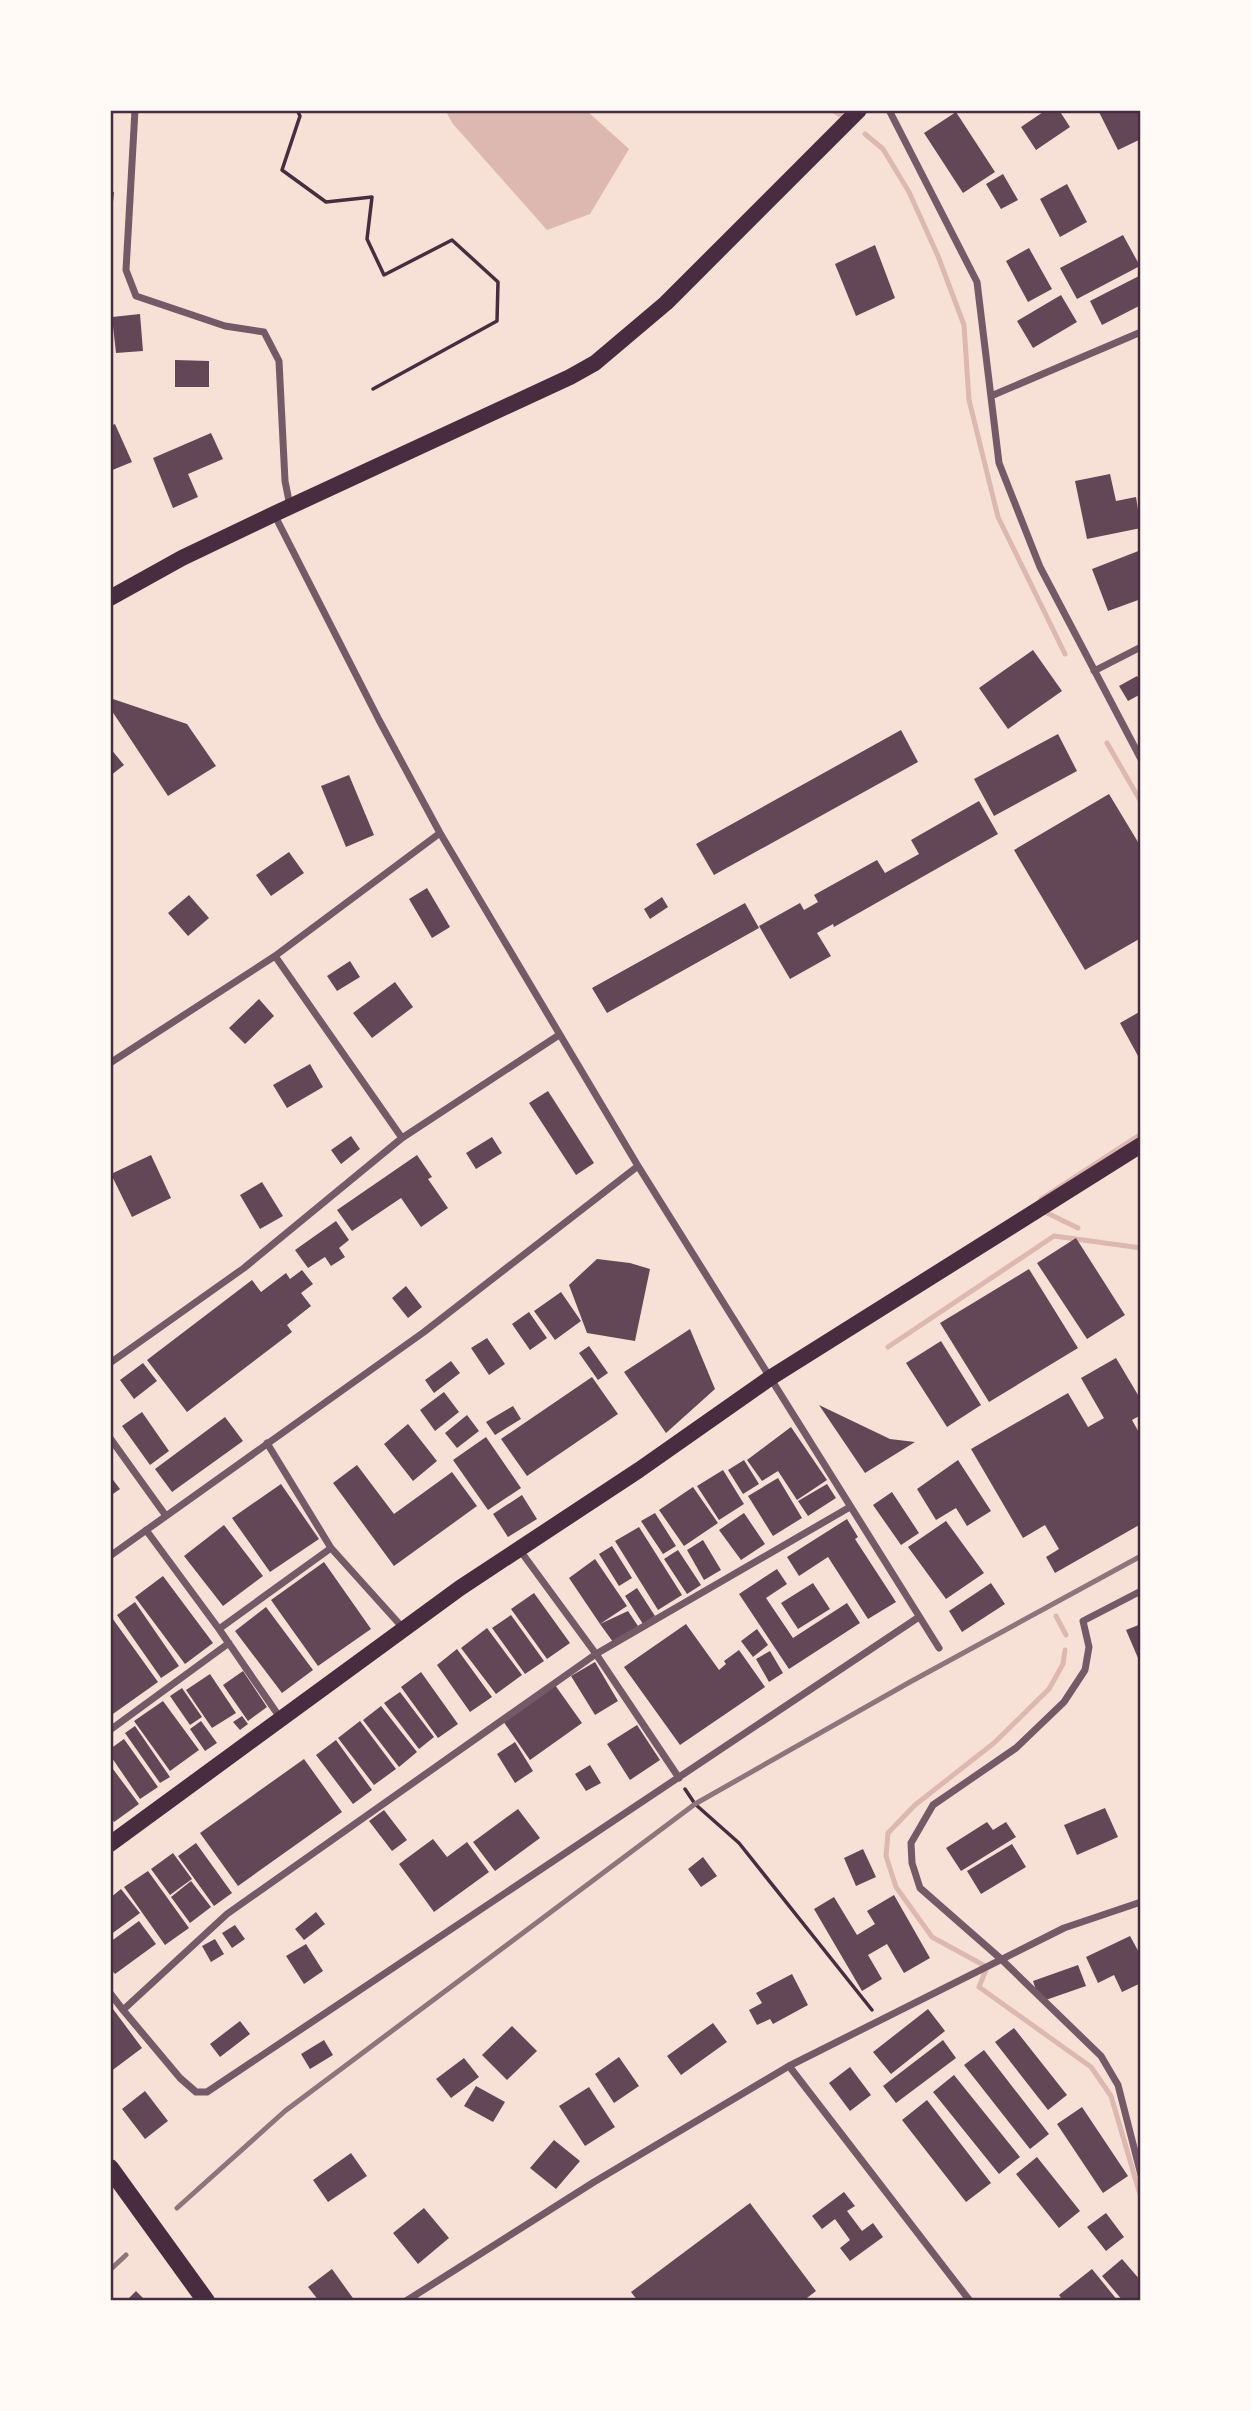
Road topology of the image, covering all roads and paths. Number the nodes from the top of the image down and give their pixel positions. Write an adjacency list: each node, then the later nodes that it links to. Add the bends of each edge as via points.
1 (135, 110): 8 (street, via 127,270 136,296 225,327 264,332 279,361)
2 (297, 110): 6 (path, via 300,116 282,170 326,202 372,198 367,239 384,275 452,240 498,282 497,321)
3 (859, 110): 8 (main road, via 666,303 595,363)
4 (889, 110): 7 (street, via 977,282)
5 (1141, 331): 7 (street)
6 (373, 389)
7 (991, 396): 12 (street, via 999,463 1040,567)
8 (290, 507): 9 (main road)
9 (274, 513): 10 (main road); 14 (street)
10 (110, 598)
11 (1141, 648): 12 (street)
12 (1094, 671): 13 (street)
13 (1141, 759)
14 (440, 833): 15 (street); 16 (street)
15 (275, 957): 17 (street); 18 (street)
16 (559, 1035): 18 (street); 20 (street)
17 (110, 1063)
18 (402, 1138): 21 (street, via 244,1268)
19 (1141, 1145): 22 (main road)
20 (638, 1166): 22 (street); 24 (street, via 424,1332)
21 (110, 1363)
22 (770, 1378): 25 (street); 29 (main road)
23 (110, 1438): 26 (street)
24 (267, 1443): 26 (street); 28 (street)
25 (850, 1507): 32 (street); 37 (street)
26 (166, 1516): 27 (street)
27 (146, 1530): 30 (street); 33 (street)
28 (331, 1548): 33 (street); 34 (street)
29 (519, 1549): 34 (main road); 37 (street)
30 (110, 1556)
31 (1141, 1591): 43 (street, via 1083,1621 1089,1647 1085,1670 1064,1702 1016,1748 933,1805 911,1843 920,1888)
32 (919, 1617): 36 (street); 40 (street)
33 (219, 1629): 35 (street)
34 (404, 1629): 38 (main road)
35 (229, 1643): 38 (street); 39 (street)
36 (939, 1648)
37 (596, 1654): 40 (street); 45 (street, via 227,1914)
38 (282, 1720): 41 (main road)
39 (110, 1730)
40 (679, 1778): 45 (street, via 207,2092 196,2092 180,2078); 46 (path, via 689,1797 739,1843)
41 (110, 1844)
42 (1141, 1902): 43 (street, via 1064,1928)
43 (1001, 1959): 46 (street); 49 (street, via 1101,2056 1118,2085)
44 (110, 1993): 45 (street)
45 (122, 2010)
46 (881, 2021): 47 (street)
47 (789, 2066): 51 (street); 52 (street)
48 (110, 2168): 50 (highway)
49 (1141, 2175)
50 (206, 2301)
51 (406, 2301)
52 (970, 2301)

